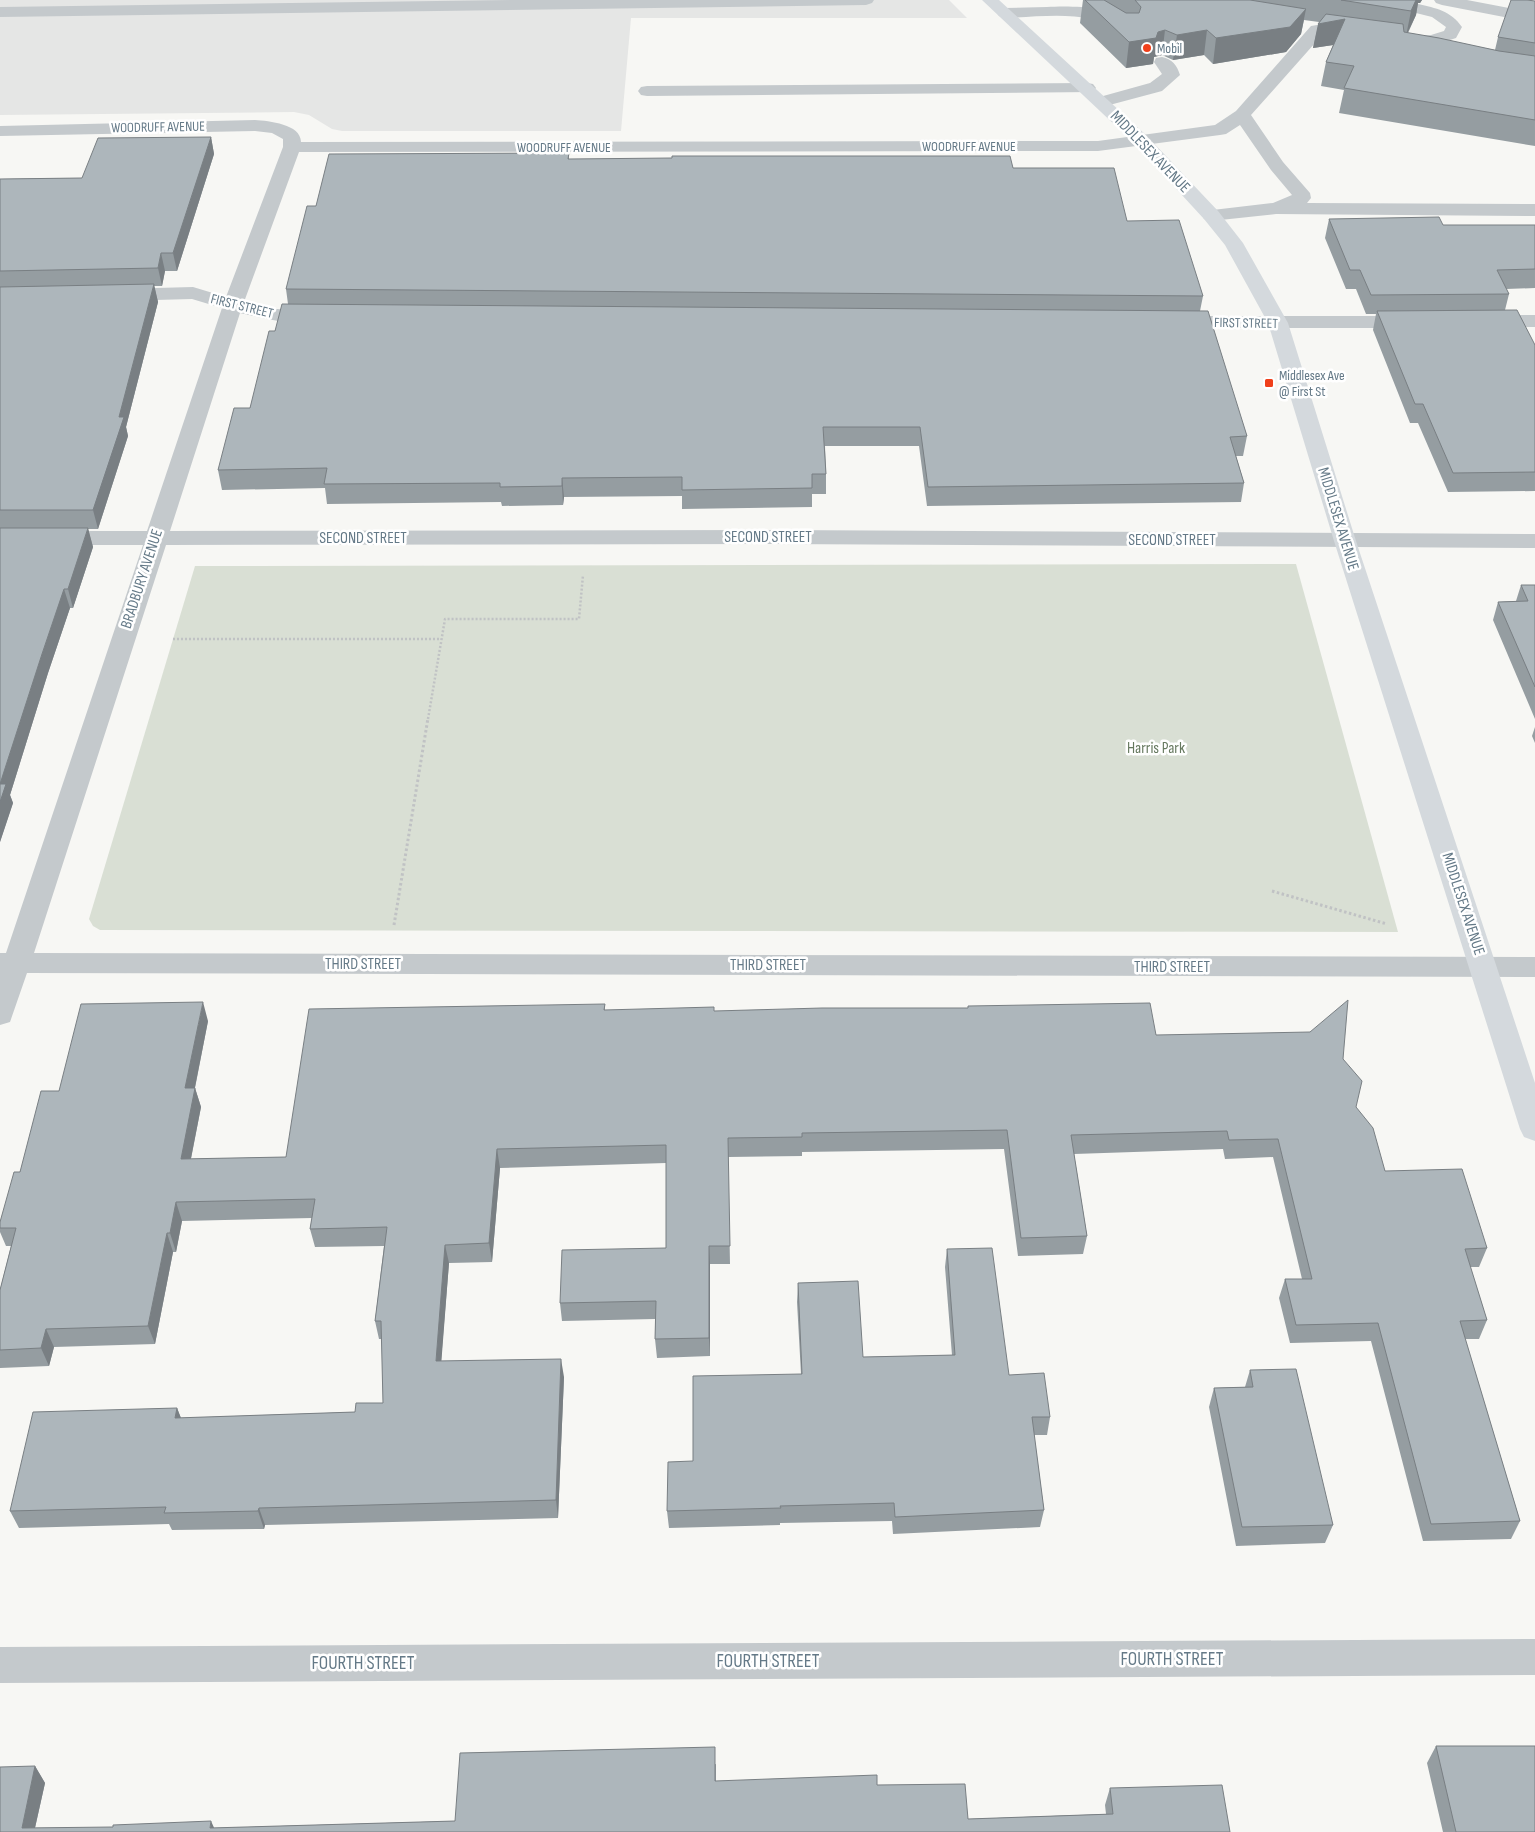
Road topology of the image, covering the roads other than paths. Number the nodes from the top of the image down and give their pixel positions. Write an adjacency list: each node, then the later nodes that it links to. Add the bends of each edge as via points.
1 (866, 0): 5 (street)
2 (990, 0): 6 (main road, MIDDLESEX AVENUE)
3 (1442, 0): 7 (street)
4 (1418, 10): 12 (street, via 1438,12 1448,19 1454,27 1450,34 1433,40 1386,42)
5 (0, 12)
6 (1005, 14): 10 (street, via 1096,14 1113,21); 14 (main road, MIDDLESEX AVENUE)
7 (1535, 18)
8 (1298, 27): 9 (street)
9 (1317, 30): 11 (street); 17 (street, WOODRUFF AVENUE)
10 (1128, 33)
11 (1336, 33)
12 (1437, 56)
13 (1162, 62): 16 (street, via 1172,75 1156,87)
14 (1087, 88): 15 (street); 16 (main road, MIDDLESEX AVENUE)
15 (647, 92)
16 (1102, 102): 19 (main road, MIDDLESEX AVENUE)
17 (1242, 115): 19 (street, WOODRUFF AVENUE, via 1220,130); 21 (street, via 1277,166 1301,193 1302,198)
18 (0, 131): 20 (street, WOODRUFF AVENUE, via 268,127 284,130 292,137)
19 (1142, 140): 20 (street, WOODRUFF AVENUE, via 1098,146); 23 (main road, MIDDLESEX AVENUE)
20 (292, 147): 25 (street, BRADBURY AVENUE)
21 (1276, 208): 22 (street); 23 (street)
22 (1535, 210)
23 (1211, 215): 31 (main road, MIDDLESEX AVENUE, via 1233,243)
24 (97, 295): 25 (street, FIRST STREET, via 193,293)
25 (233, 305): 26 (street, FIRST STREET, via 277,315); 33 (street, BRADBURY AVENUE)
26 (336, 316)
27 (1535, 321): 30 (street)
28 (1160, 322): 31 (street, FIRST STREET)
29 (1426, 322): 31 (street, FIRST STREET)
30 (1466, 322)
31 (1278, 323): 34 (main road, MIDDLESEX AVENUE)
32 (0, 538): 33 (street, SECOND STREET)
33 (155, 538): 34 (street, SECOND STREET, via 784,537); 36 (street, BRADBURY AVENUE)
34 (1345, 541): 35 (street, SECOND STREET); 37 (main road, MIDDLESEX AVENUE)
35 (1535, 541)
36 (9, 963): 37 (street, THIRD STREET); 39 (street, BRADBURY AVENUE)
37 (1483, 967): 38 (street, THIRD STREET); 40 (main road, MIDDLESEX AVENUE)
38 (1535, 967)
39 (0, 1014)
40 (1535, 1129)
41 (1535, 1657): 42 (street, FOURTH STREET)
42 (0, 1665)

